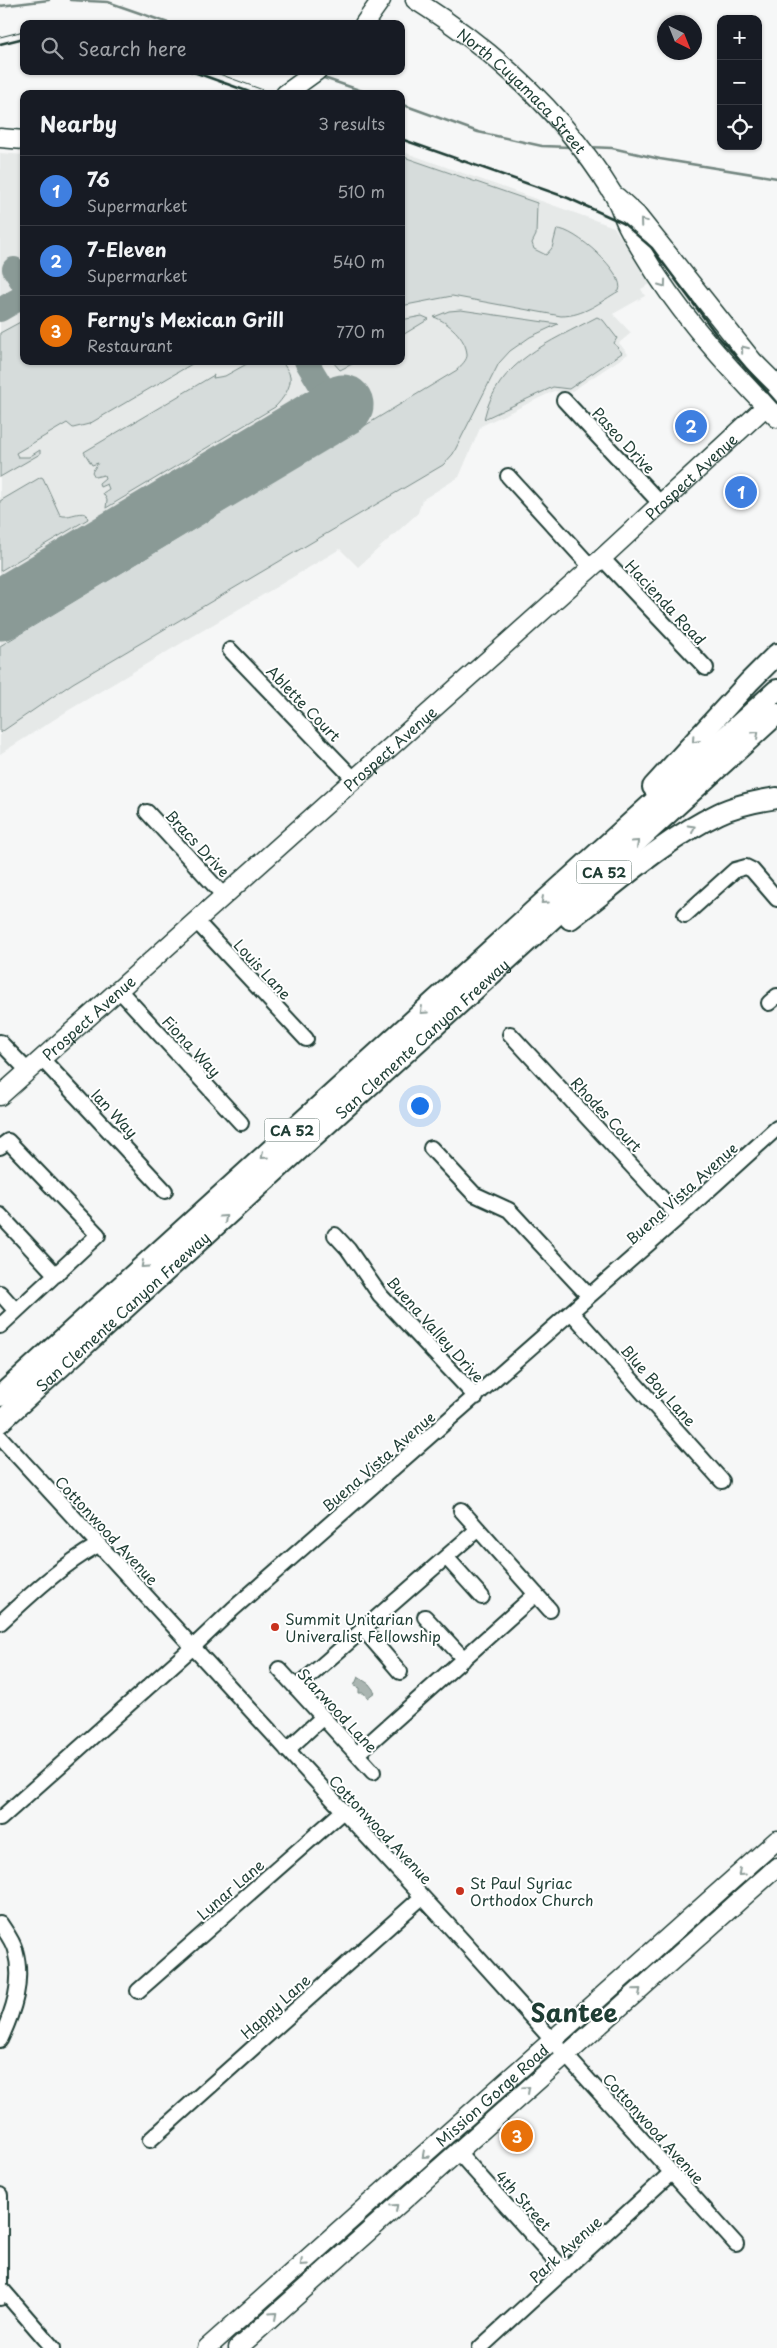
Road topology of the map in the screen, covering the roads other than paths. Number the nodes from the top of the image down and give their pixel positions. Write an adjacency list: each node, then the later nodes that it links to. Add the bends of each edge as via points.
1 (381, 0): 3 (main road)
2 (415, 0): 8 (main road, North Cuyamaca Street, via 482,47 515,75 568,130)
3 (367, 20)
4 (311, 75): 5 (main road)
5 (291, 90)
6 (0, 138): 7 (main road)
7 (20, 140)
8 (615, 196): 9 (main road, North Cuyamaca Street, one-way to 8, via 753,361 637,215); 11 (main road, North Cuyamaca Street, one-way to 11, via 630,231 661,281 729,367)
9 (777, 385)
10 (564, 400): 13 (street, Paseo Drive)
11 (773, 407): 13 (main road, Prospect Avenue)
12 (508, 476): 14 (street, Hacienda Road)
13 (660, 503): 14 (main road, Prospect Avenue)
14 (596, 562): 17 (street, Hacienda Road); 20 (main road, Prospect Avenue)
15 (230, 650): 20 (street, Ablette Court)
16 (777, 654): 23 (highway, one-way to 23)
17 (706, 668)
18 (777, 690): 23 (highway, San Clemente Canyon Freeway / CA 52)
19 (777, 714): 29 (highway, San Clemente Canyon Freeway / CA 52, one-way to 19)
20 (354, 779): 24 (main road, Prospect Avenue)
21 (777, 798): 29 (highway, one-way to 21, via 522,955 686,831 719,813 755,801)
22 (147, 812): 24 (street, Bracs Drive)
23 (580, 869): 50 (highway, San Clemente Canyon Freeway / CA 52, one-way to 50)
24 (224, 896): 27 (main road, Prospect Avenue)
25 (777, 899): 26 (street, via 746,867 735,870)
26 (685, 915)
27 (197, 922): 28 (main road, Prospect Avenue); 31 (street, Louis Lane)
28 (118, 990): 33 (main road, Prospect Avenue); 36 (street, Fiona Way)
29 (432, 1029): 50 (highway, San Clemente Canyon Freeway / CA 52, one-way to 29)
30 (510, 1034): 42 (street, Rhodes Court)
31 (306, 1039)
32 (0, 1042): 34 (street)
33 (41, 1058): 34 (main road, Prospect Avenue); 40 (street, Ian Way)
34 (28, 1071): 35 (main road, Prospect Avenue)
35 (0, 1096)
36 (241, 1123)
37 (777, 1128): 42 (street, Buena Vista Avenue)
38 (0, 1148): 44 (street, via 8,1141 98,1236)
39 (432, 1148): 46 (street, via 474,1194 509,1210)
40 (165, 1191)
41 (0, 1215): 44 (street)
42 (679, 1217): 46 (street, Buena Vista Avenue)
43 (335, 1235): 51 (street, Buena Valley Drive, via 380,1295)
44 (56, 1275): 47 (street)
45 (0, 1293): 47 (street)
46 (589, 1296): 48 (street, Buena Vista Avenue)
47 (16, 1311): 49 (street)
48 (572, 1312): 51 (street, Buena Vista Avenue); 54 (street, Blue Boy Lane)
49 (0, 1326)
50 (8, 1397): 52 (highway, San Clemente Canyon Freeway / CA 52)
51 (476, 1397): 65 (street, Buena Vista Avenue)
52 (0, 1422)
53 (0, 1437): 57 (street, Cottonwood Avenue)
54 (722, 1481)
55 (461, 1510): 56 (street)
56 (478, 1529): 58 (street); 59 (street)
57 (98, 1545): 63 (street, via 81,1554); 65 (street, Cottonwood Avenue)
58 (446, 1557): 60 (street); 64 (street)
59 (536, 1594): 61 (street); 66 (street)
60 (482, 1597)
61 (550, 1610)
62 (425, 1617): 66 (street)
63 (0, 1623)
64 (364, 1629): 68 (street); 69 (street)
65 (193, 1647): 71 (street, Cottonwood Avenue); 75 (street, Buena Vista Avenue)
66 (464, 1659): 72 (street)
67 (279, 1670): 69 (street, Starwood Lane)
68 (400, 1672)
69 (296, 1688): 70 (street, Starwood Lane)
70 (323, 1717): 71 (street); 72 (street, Starwood Lane)
71 (287, 1750): 74 (street, Cottonwood Avenue)
72 (357, 1754): 73 (street, Starwood Lane)
73 (373, 1772)
74 (343, 1811): 78 (street, Cottonwood Avenue); 80 (street, Lunar Lane)
75 (0, 1819)
76 (777, 1840): 82 (main road, Mission Gorge Road, one-way to 82)
77 (777, 1868): 83 (main road, Mission Gorge Road, one-way to 77)
78 (422, 1897): 82 (street, Cottonwood Avenue); 84 (street, Happy Lane)
79 (0, 1923): 81 (street, via 15,1949 18,1971 14,2007)
80 (138, 1991)
81 (0, 2040)
82 (553, 2041): 83 (street, Cottonwood Avenue); 91 (main road, Mission Gorge Road, one-way to 91)
83 (566, 2054): 85 (main road, Mission Gorge Road, one-way to 83); 86 (street, Cottonwood Avenue)
84 (150, 2140)
85 (457, 2151): 89 (street, 4th Street); 94 (main road, Mission Gorge Road, one-way to 85)
86 (672, 2173): 88 (street, Cottonwood Avenue); 89 (street, Park Avenue)
87 (0, 2195): 90 (street)
88 (736, 2244)
89 (565, 2271): 95 (street, Park Avenue)
90 (1, 2293): 92 (street)
91 (224, 2333): 93 (main road, Mission Gorge Road); 94 (street)
92 (53, 2348)
93 (207, 2348)
94 (237, 2348)
95 (480, 2348)

